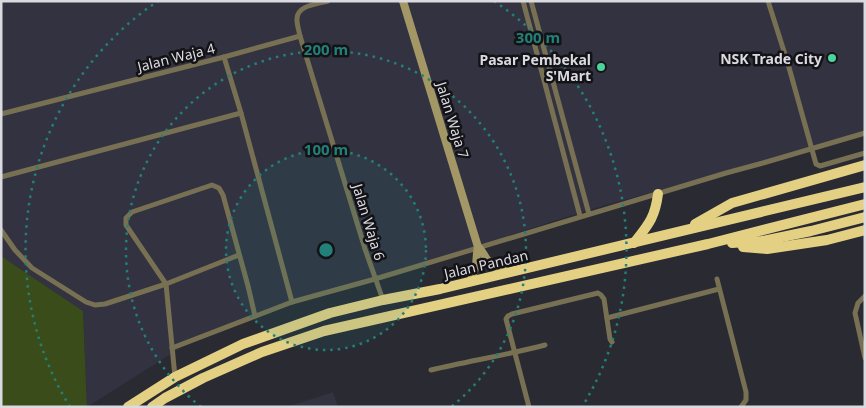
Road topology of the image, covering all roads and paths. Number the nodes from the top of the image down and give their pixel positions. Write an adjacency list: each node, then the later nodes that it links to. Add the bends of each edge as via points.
1 (328, 1): 6 (street, via 300,11 296,19)
2 (403, 1): 26 (street, Jalan Waja 7)
3 (523, 1): 19 (street)
4 (531, 1): 18 (street)
5 (768, 1): 11 (street)
6 (300, 36): 7 (street, Jalan Waja 4); 29 (street, Jalan Waja 6)
7 (224, 56): 8 (street); 9 (street, Jalan Waja 4)
8 (241, 113): 14 (street); 36 (street)
9 (1, 114)
10 (865, 133): 11 (street)
11 (812, 149): 12 (street, via 816,164 820,166); 16 (street)
12 (865, 153)
13 (865, 165): 22 (highway, via 732,204)
14 (1, 177)
15 (865, 187): 22 (highway, Jalan Pandan)
16 (658, 194): 18 (street); 24 (highway, via 651,222)
17 (865, 204): 25 (highway)
18 (589, 214): 19 (street)
19 (580, 216): 26 (street)
20 (865, 217): 25 (highway, via 762,241)
21 (1, 230): 32 (street, via 32,268 86,302 105,304)
22 (683, 231): 24 (highway, Jalan Pandan)
23 (864, 231): 25 (highway, via 768,249)
24 (634, 243): 28 (highway, Jalan Pandan)
25 (708, 244): 47 (highway, via 324,331 203,378)
26 (478, 247): 28 (street, Jalan Waja 7, via 491,264); 29 (street); 31 (street, Jalan Waja 7)
27 (239, 255): 32 (street); 32 (street, via 223,195 212,185 132,212 126,218 126,225); 37 (street)
28 (508, 272): 31 (highway, Jalan Pandan)
29 (375, 279): 35 (street, Jalan Waja 6); 36 (street)
30 (717, 279): 33 (street)
31 (470, 282): 35 (highway, Jalan Pandan)
32 (166, 284): 41 (street)
33 (719, 289): 38 (street); 49 (street, via 746,392 746,400)
34 (864, 296): 43 (street, via 855,313)
35 (383, 300): 45 (highway, Jalan Pandan, via 330,313 243,344)
36 (292, 302): 37 (street)
37 (255, 316): 41 (street)
38 (607, 318): 39 (street); 42 (street, via 604,299 598,293 512,314 506,319)
39 (612, 342)
40 (545, 345): 42 (street)
41 (172, 348): 45 (street)
42 (515, 353): 44 (street); 48 (street)
43 (865, 358)
44 (431, 370)
45 (175, 377): 46 (highway, Jalan Pandan)
46 (128, 407)
47 (152, 407)
48 (528, 407)
49 (741, 407)

